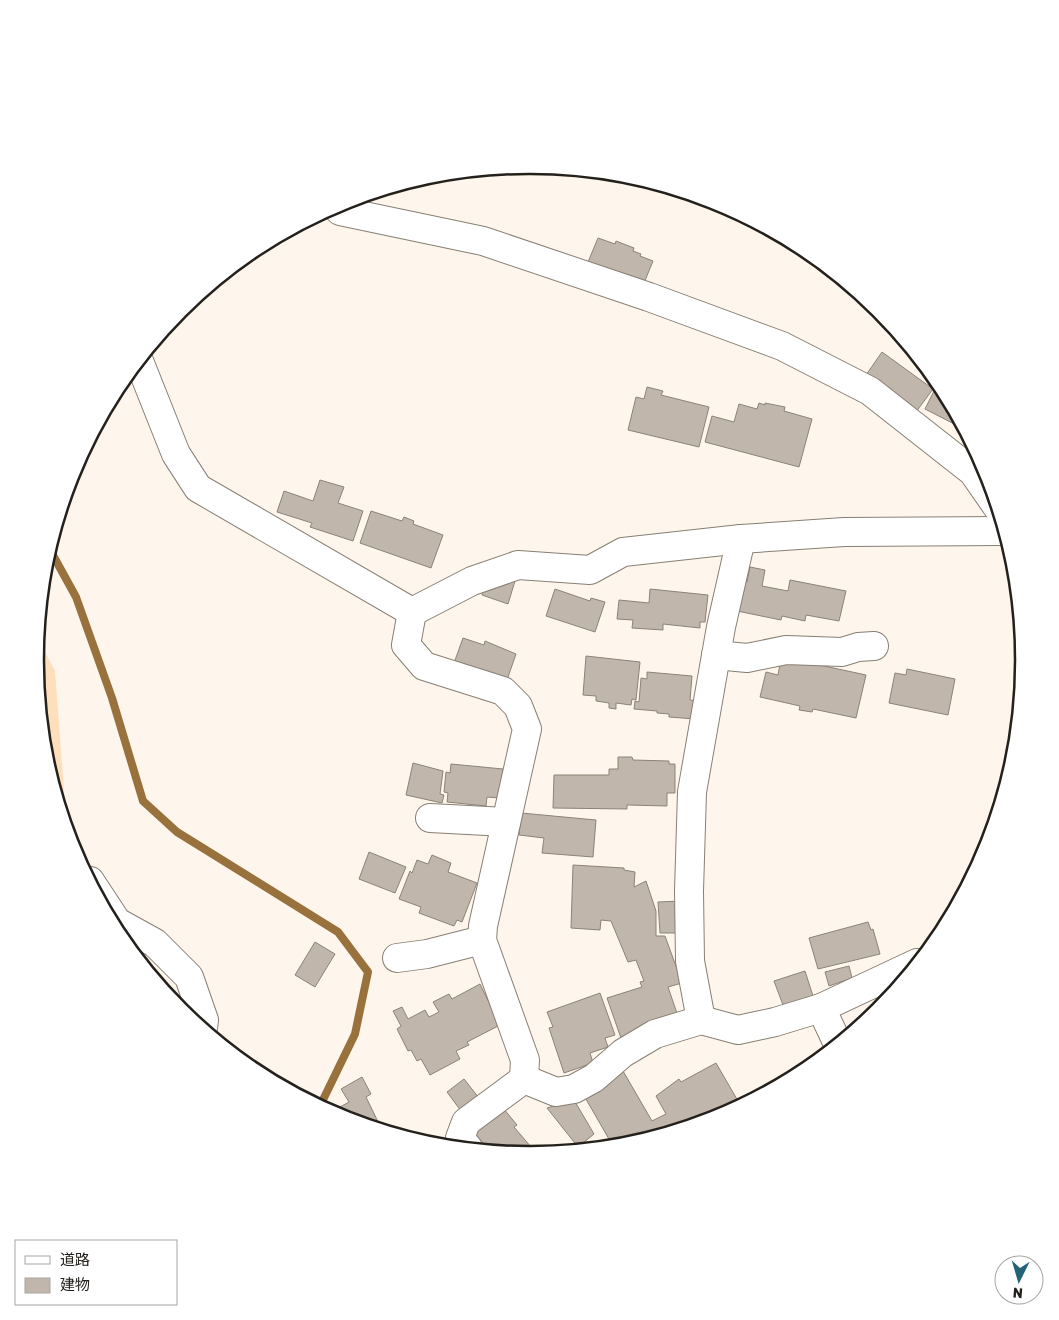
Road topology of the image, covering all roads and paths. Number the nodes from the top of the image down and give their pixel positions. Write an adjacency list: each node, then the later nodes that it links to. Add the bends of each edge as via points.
1 (343, 212): 3 (street, via 483,241 782,346 870,391 973,472)
2 (142, 367): 6 (street, via 176,454 198,488)
3 (982, 485)
4 (998, 531): 5 (street, via 844,532)
5 (741, 539): 6 (street, via 624,552 590,570 518,566 472,581); 8 (street)
6 (412, 612): 10 (street, via 406,646 424,666 503,691 518,706 527,729)
7 (874, 646): 8 (street, via 842,652 786,650 747,658)
8 (716, 655): 17 (street, via 692,792 690,961)
9 (430, 818): 10 (street)
10 (506, 822): 12 (street)
11 (123, 925): 16 (street, via 155,943 189,977)
12 (482, 940): 13 (street); 19 (street, via 525,1060)
13 (397, 958)
14 (904, 970): 15 (street)
15 (821, 1008): 17 (street, via 738,1030); 18 (street)
16 (204, 1020)
17 (701, 1020): 19 (street, via 655,1034 623,1052 594,1078 574,1089 556,1092)
18 (835, 1037)
19 (524, 1079): 20 (street, via 466,1122 460,1138)
20 (463, 1141)

